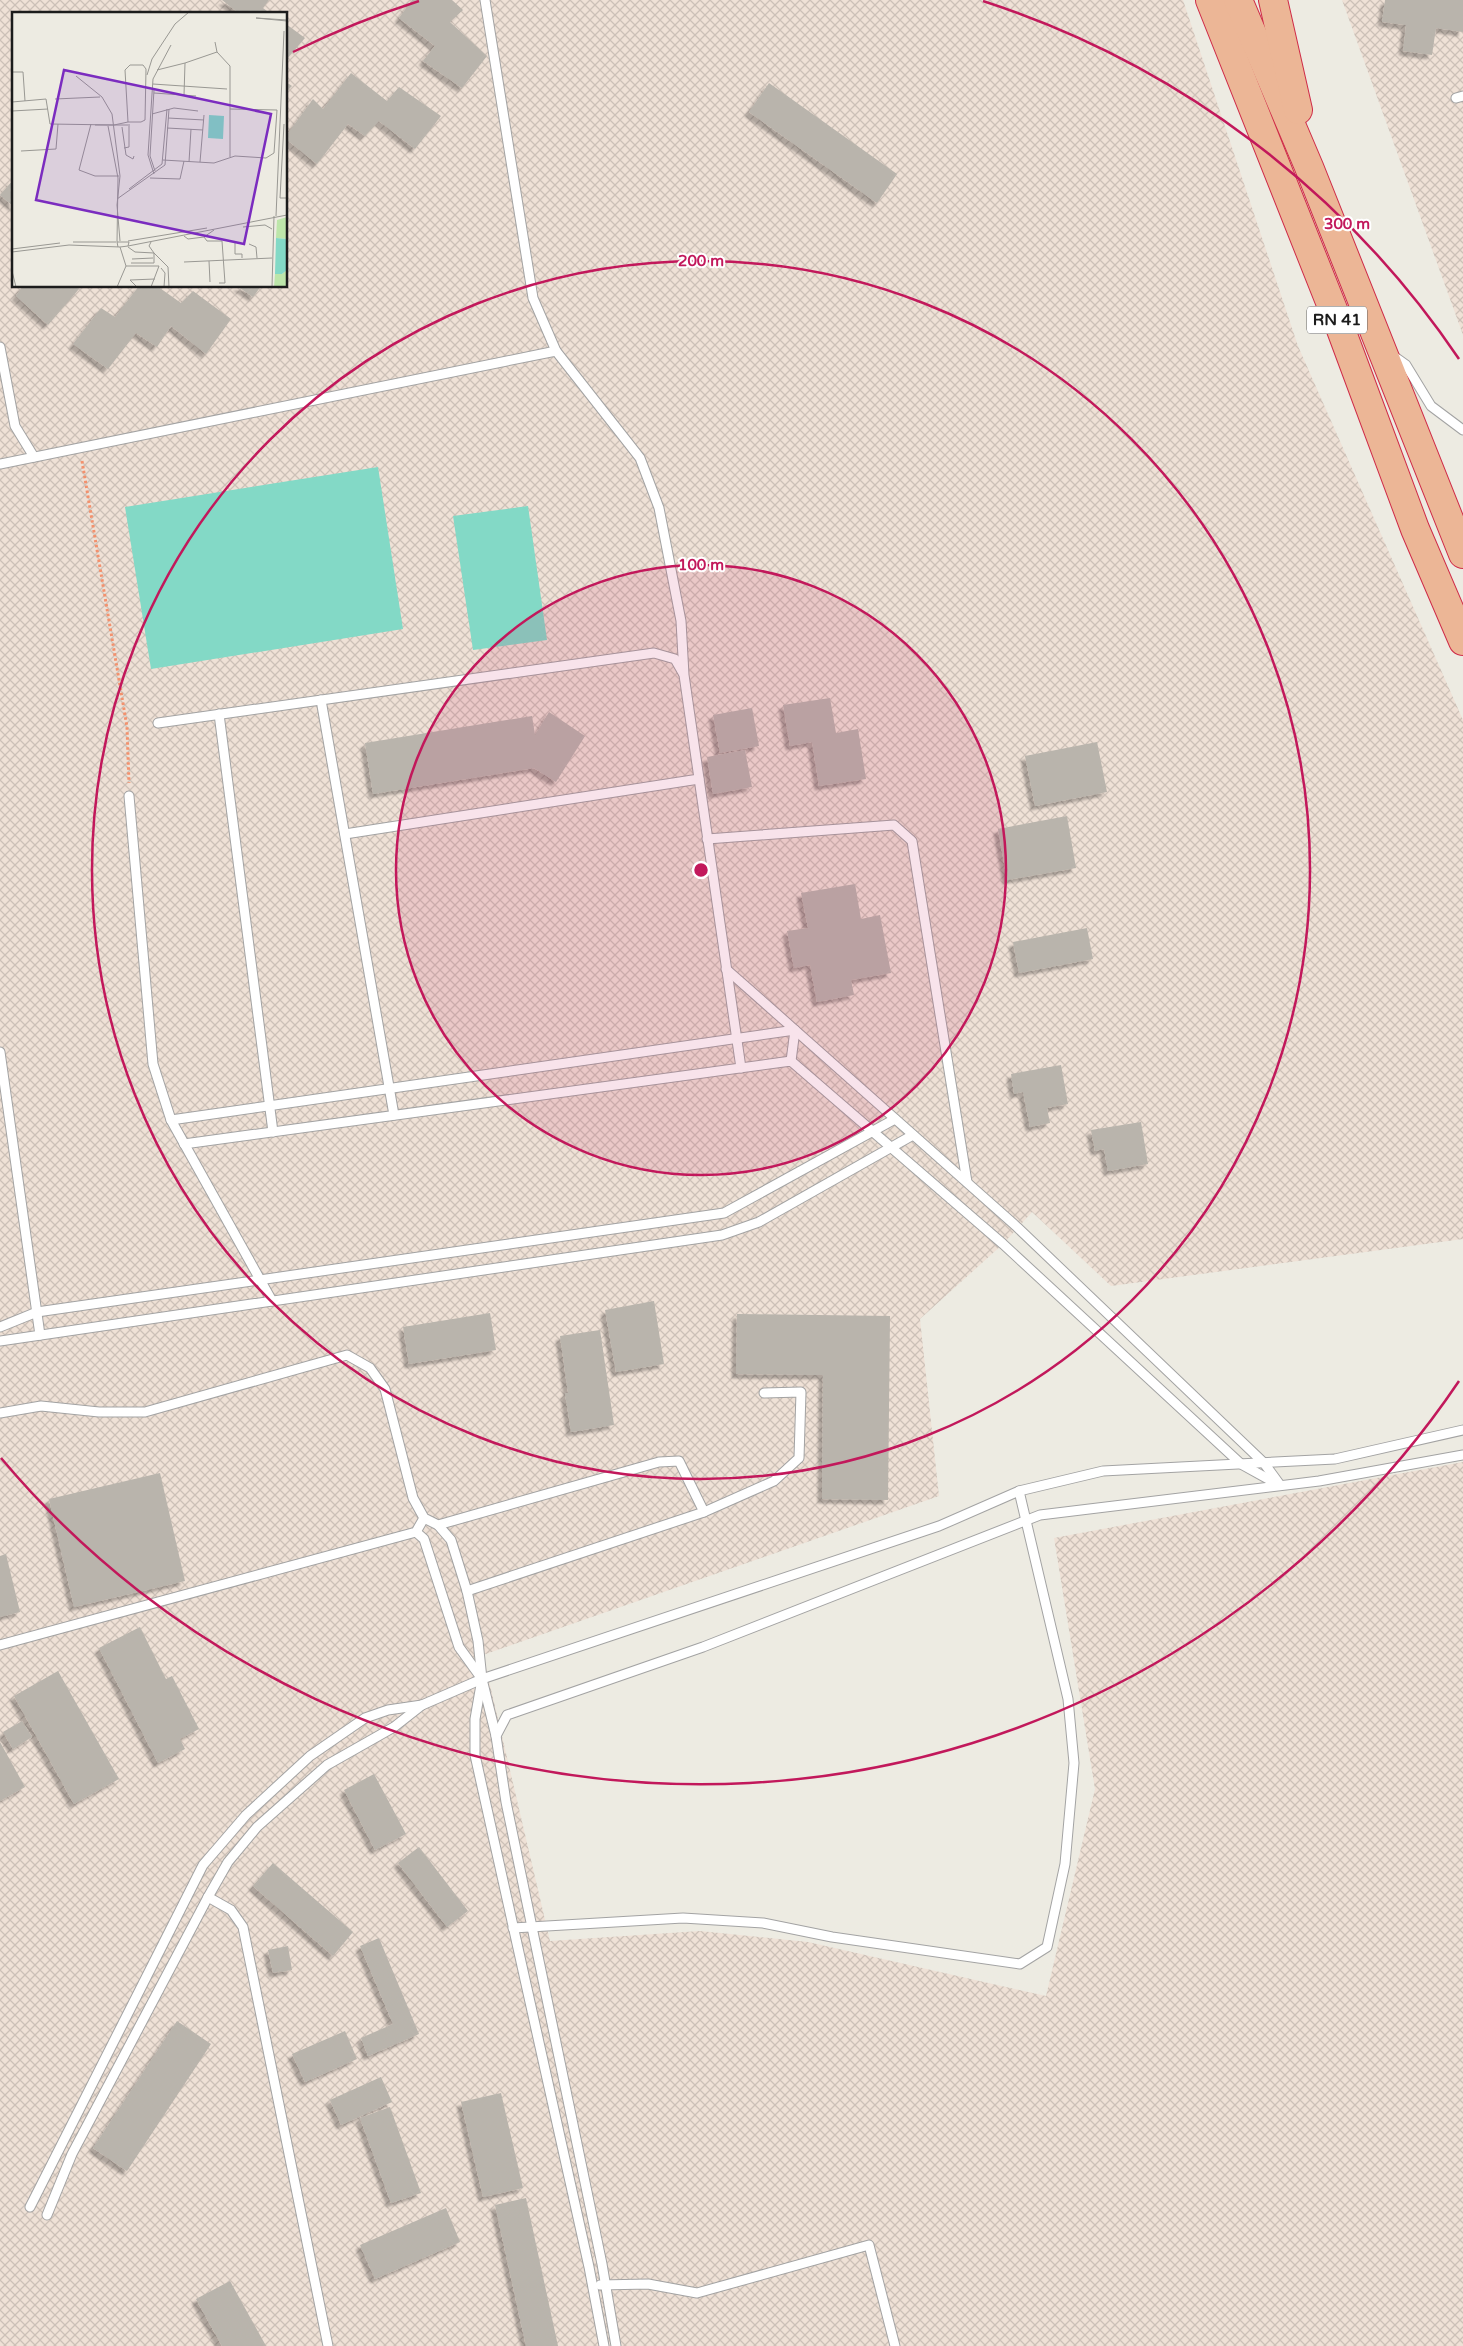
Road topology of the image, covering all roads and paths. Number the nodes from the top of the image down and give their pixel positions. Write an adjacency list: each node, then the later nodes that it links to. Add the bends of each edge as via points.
1 (485, 0): 8 (lane, via 533,298)
2 (1210, 0): 14 (highway, RN 41, via 1340,327 1415,529)
3 (1238, 0): 5 (highway, RN 41)
4 (1273, 0): 5 (highway)
5 (1309, 167): 7 (highway, RN 41)
6 (0, 347): 11 (lane, via 15,426)
7 (1382, 348): 9 (lane, via 1406,365 1431,406); 13 (highway, RN 41)
8 (556, 351): 10 (lane); 15 (lane, via 640,458 659,508 681,620)
9 (1463, 430)
10 (80, 448): 11 (lane); 20 (path, via 127,727)
11 (34, 457): 12 (lane)
12 (0, 464)
13 (1463, 554)
14 (1463, 641)
15 (684, 675): 16 (lane, via 675,659 654,653); 19 (lane)
16 (321, 700): 17 (lane); 21 (lane)
17 (219, 714): 18 (lane); 30 (lane)
18 (158, 723)
19 (699, 779): 21 (lane); 22 (lane)
20 (129, 796): 33 (lane, via 153,1064)
21 (345, 834): 29 (lane)
22 (707, 839): 23 (lane); 39 (lane, via 894,825 912,840)
23 (726, 969): 24 (lane); 25 (lane)
24 (795, 1030): 25 (lane); 27 (lane); 32 (lane)
25 (736, 1039): 28 (lane); 29 (lane)
26 (0, 1052): 42 (lane)
27 (792, 1061): 28 (lane); 34 (lane)
28 (741, 1068): 31 (lane)
29 (390, 1089): 30 (lane); 31 (lane)
30 (270, 1106): 33 (lane); 35 (lane)
31 (394, 1115): 35 (lane)
32 (895, 1119): 34 (lane); 36 (lane)
33 (171, 1120): 37 (lane)
34 (872, 1131): 38 (lane); 40 (lane, via 724,1213)
35 (274, 1132): 37 (lane)
36 (913, 1135): 38 (lane); 39 (lane)
37 (184, 1144): 40 (lane)
38 (892, 1148): 41 (lane, via 759,1222 722,1236); 51 (lane, via 1003,1244)
39 (966, 1182): 50 (lane)
40 (260, 1280): 41 (lane); 42 (lane)
41 (272, 1301): 44 (lane)
42 (37, 1312): 43 (lane); 44 (lane)
43 (0, 1326)
44 (40, 1335): 45 (lane)
45 (0, 1340)
46 (764, 1393): 54 (lane, via 801,1392 799,1458 774,1481)
47 (0, 1413): 55 (lane, via 41,1406 99,1412 145,1412 347,1355 370,1368 385,1389 412,1498)
48 (1463, 1430): 50 (lane, via 1336,1459)
49 (1463, 1455): 52 (lane)
50 (1264, 1463): 51 (lane); 52 (lane)
51 (1241, 1464): 52 (lane); 53 (lane, via 1103,1471)
52 (1280, 1485): 56 (lane, via 1040,1515)
53 (1019, 1491): 56 (lane); 61 (lane, via 939,1526)
54 (704, 1512): 57 (lane, via 679,1461 659,1462); 59 (lane)
55 (424, 1518): 57 (lane); 58 (lane)
56 (1025, 1520): 63 (lane, via 703,1647 508,1715); 65 (lane, via 1068,1700 1074,1763 1065,1864 1047,1947 1020,1964 832,1937 763,1923 683,1918)
57 (438, 1525): 59 (lane, via 451,1540)
58 (416, 1532): 60 (lane); 61 (lane, via 424,1539 459,1646)
59 (467, 1591): 61 (lane, via 478,1641)
60 (0, 1645)
61 (482, 1680): 62 (lane); 63 (lane); 66 (lane, via 475,1718 475,1755)
62 (422, 1705): 64 (lane, via 394,1727 327,1765 289,1797 257,1827 228,1862); 67 (lane, via 388,1710 365,1718 310,1756 246,1815 203,1866)
63 (496, 1736): 65 (lane)
64 (208, 1897): 68 (lane, via 72,2154); 71 (lane, via 230,1910 243,1927)
65 (532, 1926): 66 (lane); 69 (lane)
66 (513, 1928): 70 (lane)
67 (30, 2207)
68 (47, 2215)
69 (605, 2284): 70 (lane); 73 (lane); 74 (lane, via 648,2284 697,2293 868,2245)
70 (593, 2286): 72 (lane)
71 (328, 2346)
72 (604, 2346)
73 (616, 2346)
74 (895, 2346)

